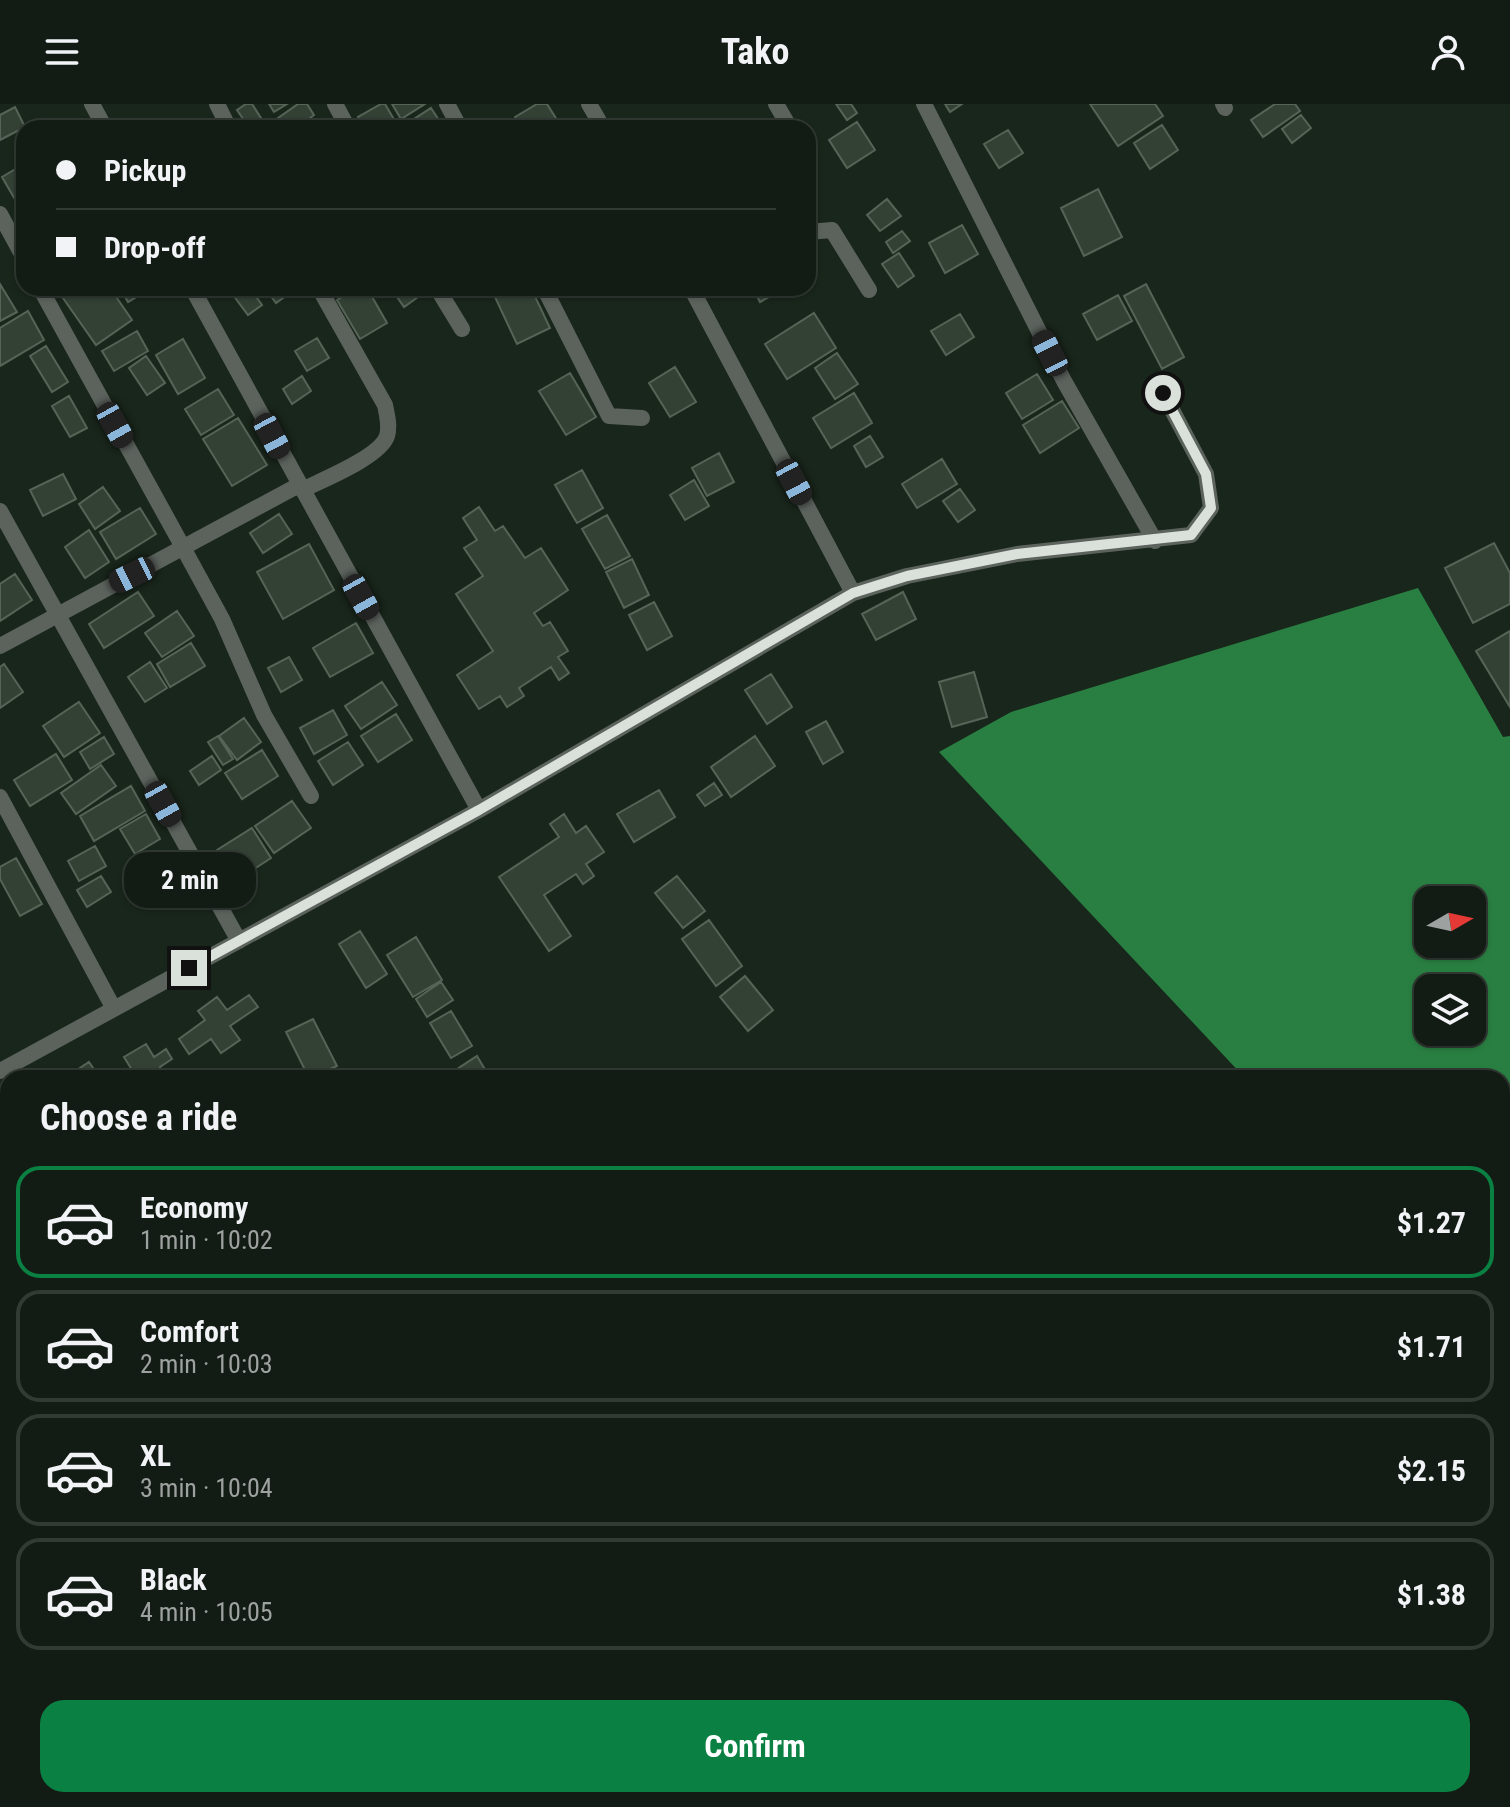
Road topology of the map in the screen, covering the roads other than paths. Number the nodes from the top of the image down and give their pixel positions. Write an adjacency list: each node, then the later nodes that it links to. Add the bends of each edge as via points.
1 (924, 104): 17 (street, via 1064,381)
2 (0, 214): 4 (street)
3 (816, 231): 5 (street, via 832,230)
4 (16, 243)
5 (869, 290)
6 (44, 296): 18 (street)
7 (196, 296): 15 (street)
8 (324, 296): 15 (street, via 385,405 389,423 387,438 377,451)
9 (442, 296): 12 (street)
10 (548, 296): 14 (street, via 609,416)
11 (695, 296): 19 (street)
12 (462, 329)
13 (1163, 393): 17 (street, via 1206,474 1211,508 1191,535)
14 (642, 418)
15 (300, 488): 18 (street); 24 (street)
16 (0, 511): 20 (street)
17 (1155, 541): 19 (street, via 1017,554 907,576)
18 (183, 550): 20 (street); 22 (street, via 222,619 264,715)
19 (853, 593): 24 (street)
20 (56, 613): 21 (street); 25 (street)
21 (0, 646)
22 (311, 796)
23 (0, 797): 26 (street)
24 (479, 810): 25 (street)
25 (239, 941): 26 (street)
26 (114, 1009): 27 (street)
27 (2, 1070)

